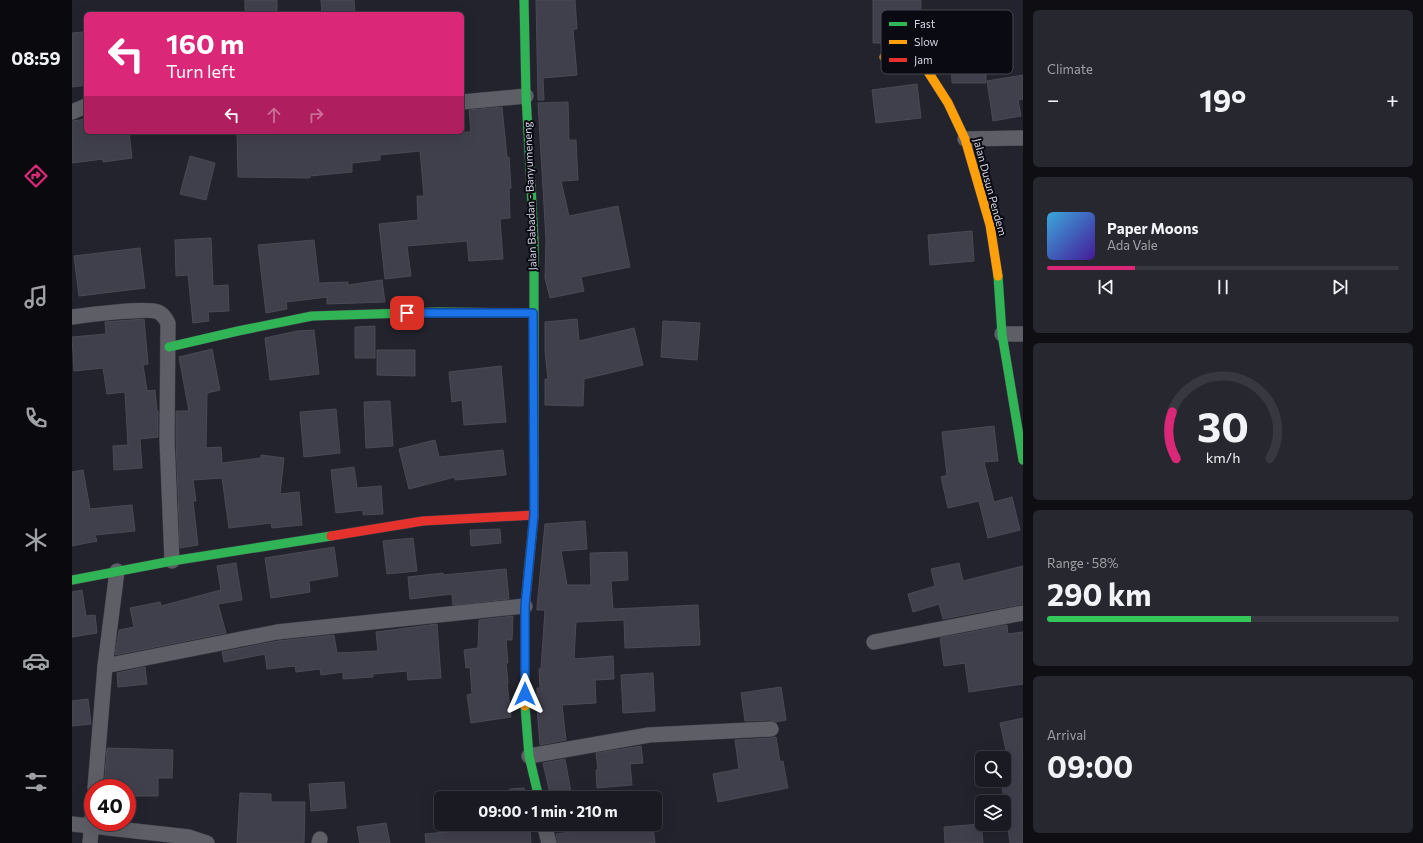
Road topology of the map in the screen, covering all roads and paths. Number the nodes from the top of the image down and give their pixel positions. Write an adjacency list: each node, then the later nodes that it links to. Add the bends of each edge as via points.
1 (524, 0): 3 (street, Jalan Babadan - Banyumeneng)
2 (929, 74): 8 (street, Jalan Dusun Pendem, via 948,103)
3 (526, 96): 4 (street); 9 (street, Jalan Babadan - Banyumeneng, via 534,241)
4 (464, 102)
5 (84, 107): 6 (street)
6 (72, 112)
7 (1023, 138): 8 (street)
8 (965, 139): 11 (street, Jalan Dusun Pendem, via 990,225 999,283)
9 (533, 313): 13 (street, via 438,312 312,316); 15 (street, Jalan Babadan - Banyumeneng)
10 (72, 317): 13 (street, via 157,311 168,323)
11 (1002, 334): 12 (street); 14 (street, Jalan Dusun Pendem)
12 (1023, 334)
13 (169, 347): 16 (street, via 167,439)
14 (1023, 460)
15 (534, 515): 16 (street, via 423,521); 19 (street, Jalan Babadan - Banyumeneng)
16 (172, 561): 17 (street)
17 (117, 571): 18 (street); 22 (street)
18 (72, 580)
19 (525, 606): 22 (street, via 277,632); 24 (street, Jalan Babadan - Banyumeneng, via 525,709)
20 (1023, 613): 21 (street)
21 (874, 642)
22 (105, 666): 25 (street)
23 (771, 729): 24 (street, via 649,735)
24 (529, 756): 26 (street, Jalan Babadan - Banyumeneng)
25 (96, 779)
26 (536, 791)
27 (72, 824): 28 (street)
28 (84, 826)
29 (91, 831): 32 (street)
30 (130, 831): 33 (street, via 189,837)
31 (546, 831): 34 (street)
32 (90, 843)
33 (207, 843)
34 (549, 843)

